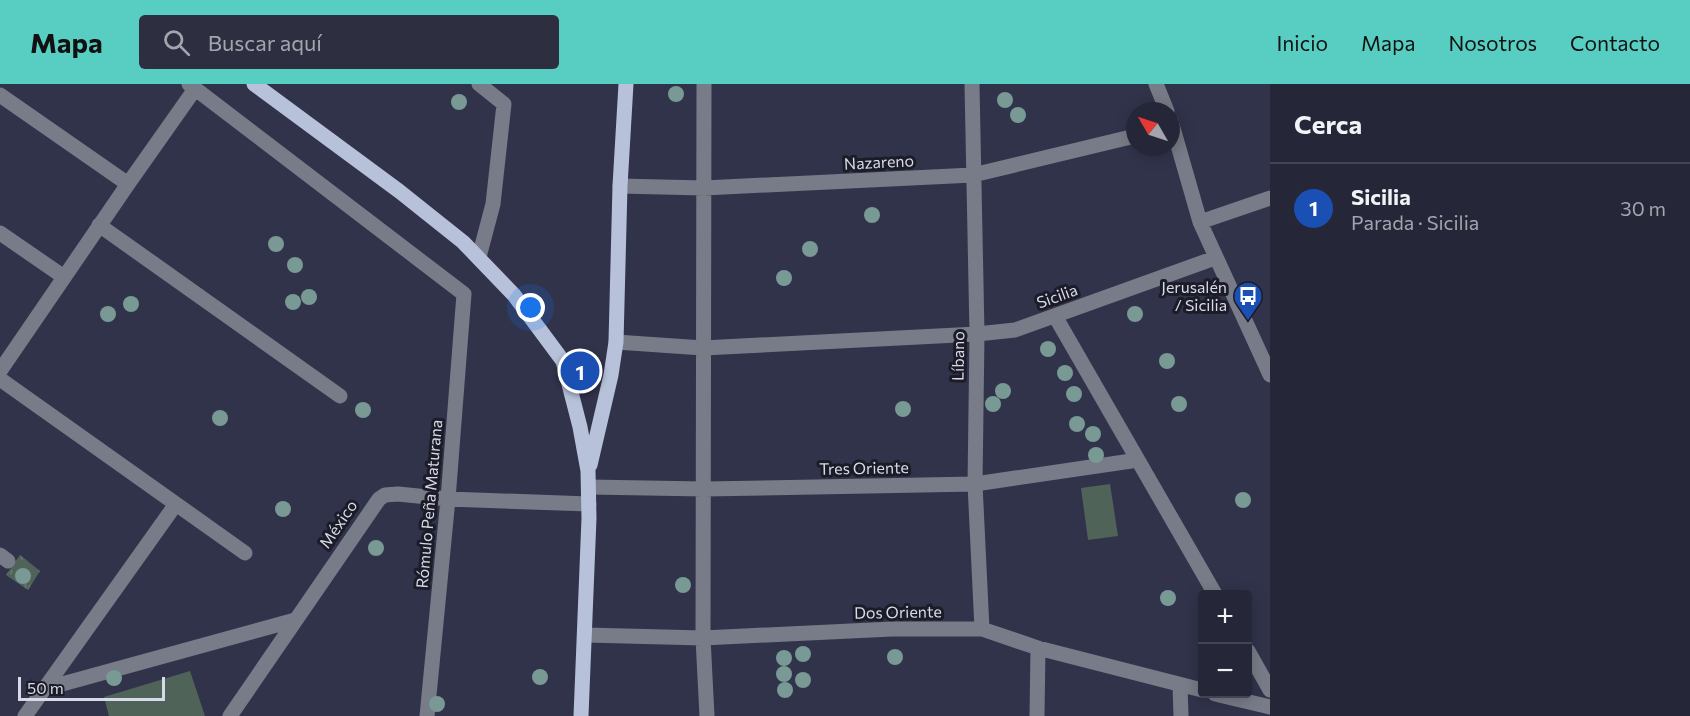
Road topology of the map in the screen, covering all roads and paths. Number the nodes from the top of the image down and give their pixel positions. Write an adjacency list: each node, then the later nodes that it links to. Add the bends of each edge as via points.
1 (254, 84): 20 (main road, via 399,191)
2 (479, 84): 20 (street, via 504,104 493,204)
3 (626, 84): 14 (main road)
4 (704, 84): 15 (street)
5 (972, 84): 12 (street, Líbano)
6 (1156, 84): 9 (street)
7 (192, 87): 13 (street); 36 (street, Rómulo Peña Maturana, via 464,294)
8 (0, 95): 13 (street)
9 (1163, 102)
10 (1126, 138): 12 (street, Nazareno)
11 (1180, 153): 17 (street)
12 (973, 175): 15 (street, Nazareno); 24 (street, Líbano)
13 (128, 184): 18 (street)
14 (620, 186): 15 (street, Nazareno); 25 (main road)
15 (704, 188): 26 (street)
16 (1270, 198): 17 (street)
17 (1200, 222): 21 (street)
18 (99, 225): 22 (street); 30 (street)
19 (0, 232): 22 (street)
20 (479, 257): 32 (main road, via 514,295 563,361)
21 (1215, 258): 23 (street, Sicilia); 28 (street)
22 (64, 277): 27 (street)
23 (1055, 315): 24 (street, Sicilia, via 1015,330); 31 (street)
24 (977, 334): 26 (street, Sicilia); 33 (street, Líbano)
25 (616, 342): 26 (street, Sicilia); 32 (main road)
26 (703, 348): 35 (street)
27 (0, 371)
28 (1270, 374)
29 (0, 379): 37 (street)
30 (340, 396)
31 (1138, 460): 33 (street, Tres Oriente); 40 (street)
32 (588, 471): 34 (main road)
33 (975, 484): 35 (street, Tres Oriente); 42 (street, Líbano)
34 (589, 487): 35 (street, Tres Oriente); 38 (main road)
35 (704, 489): 44 (street)
36 (448, 499): 38 (street, México); 41 (street, México, via 398,494 379,499); 55 (street, Rómulo Peña Maturana)
37 (176, 504): 39 (street); 48 (street)
38 (589, 504): 43 (main road)
39 (245, 553)
40 (1213, 590)
41 (295, 620): 48 (street); 54 (street, México)
42 (982, 629): 44 (street, Dos Oriente); 45 (street, Dos Oriente)
43 (586, 635): 44 (street, Dos Oriente); 56 (main road)
44 (704, 638): 57 (street)
45 (1038, 648): 47 (street, Dos Oriente); 58 (street)
46 (1252, 658): 50 (street)
47 (1180, 685): 49 (street, Dos Oriente); 59 (street)
48 (45, 688): 53 (street)
49 (1198, 689)
50 (1270, 690)
51 (1235, 698): 52 (street)
52 (1270, 707)
53 (25, 716)
54 (230, 716)
55 (427, 716)
56 (581, 716)
57 (707, 716)
58 (1036, 716)
59 (1181, 716)

